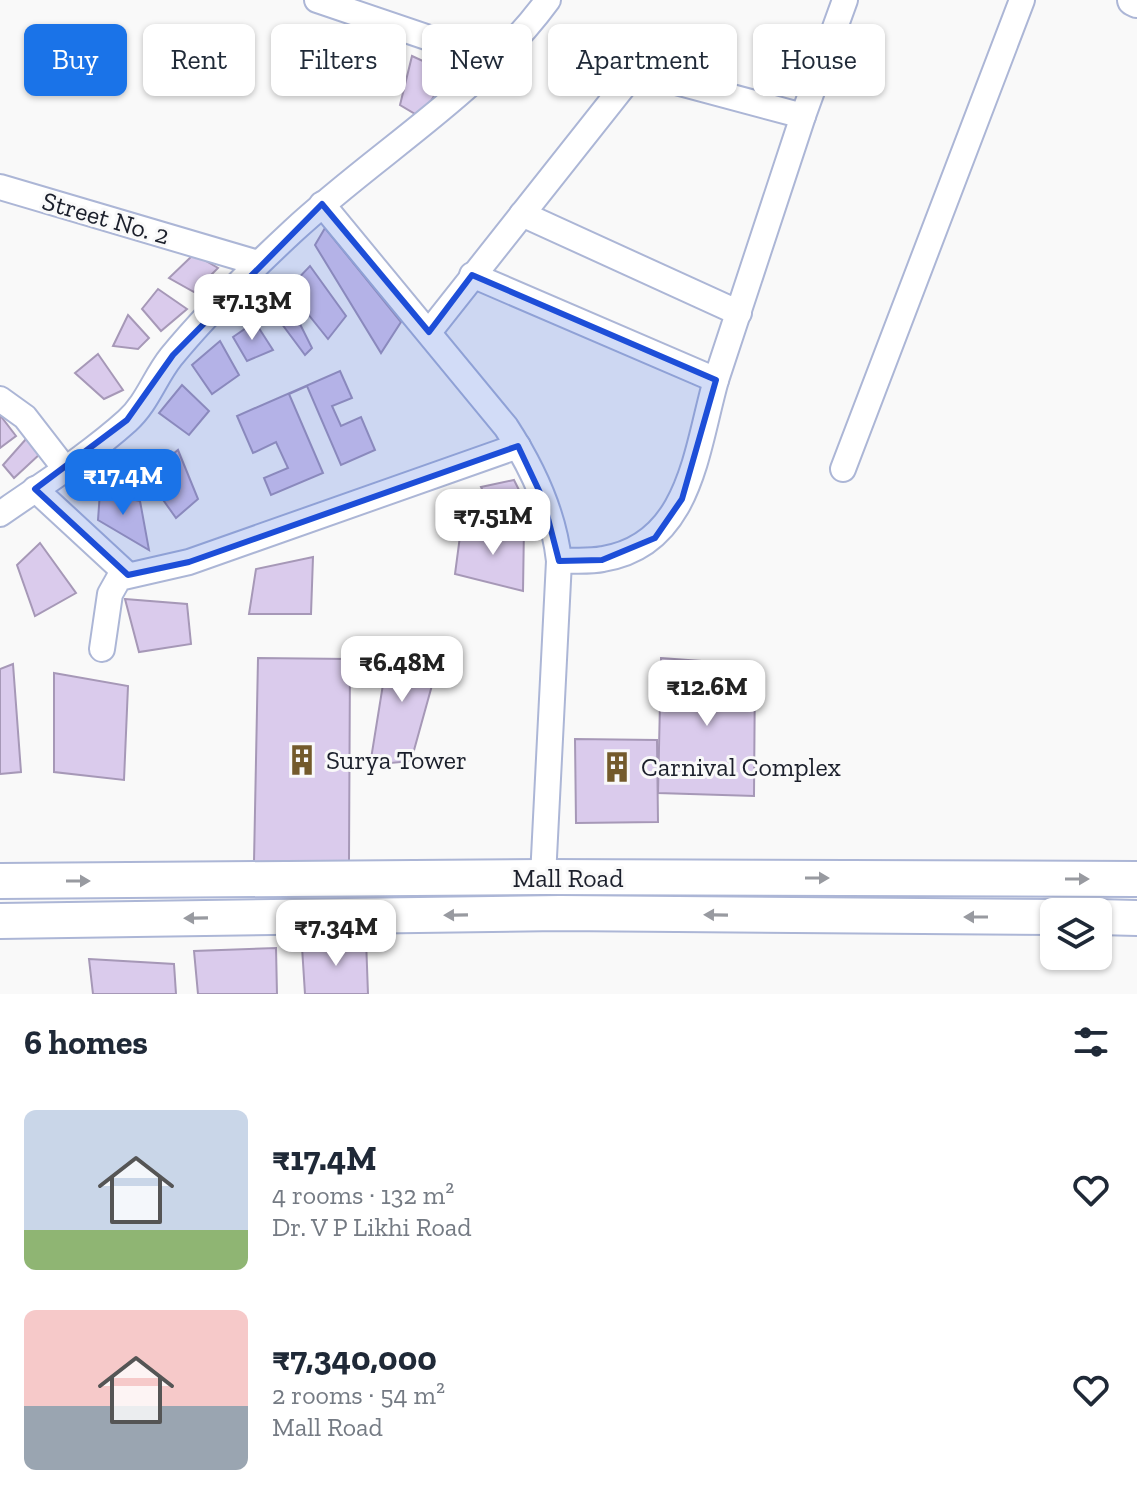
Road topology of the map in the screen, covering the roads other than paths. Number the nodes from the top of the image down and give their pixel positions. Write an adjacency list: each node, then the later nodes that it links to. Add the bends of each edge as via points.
1 (317, 0): 6 (street)
2 (548, 0): 5 (street)
3 (845, 0): 8 (street)
4 (1022, 0): 19 (street)
5 (528, 24)
6 (422, 36)
7 (454, 96): 10 (street)
8 (803, 116): 11 (street, via 637,74); 14 (street)
9 (0, 187): 12 (street, Street No. 2)
10 (322, 204): 12 (street); 15 (street)
11 (522, 214): 13 (street); 14 (street)
12 (258, 263): 20 (street, via 173,355 141,406)
13 (472, 275): 15 (street); 16 (street)
14 (739, 313): 16 (street)
15 (429, 332): 18 (street)
16 (716, 380): 23 (street, via 682,499 663,529 631,552 602,560)
17 (0, 399): 20 (street, via 25,417)
18 (518, 446): 23 (street, via 557,538); 24 (street, via 189,562)
19 (843, 469)
20 (66, 470): 21 (street)
21 (35, 489): 22 (street); 24 (street)
22 (0, 514)
23 (559, 561): 26 (street)
24 (128, 575): 25 (street, via 114,583)
25 (102, 649)
26 (543, 877): 27 (main road, Mall Road, one-way to 27); 28 (main road, Mall Road, one-way to 26)
27 (1137, 879)
28 (0, 881)
29 (1040, 917): 32 (main road, Mall Road, one-way to 32, via 560,913)
30 (1112, 917): 31 (main road)
31 (1137, 918)
32 (0, 921)

